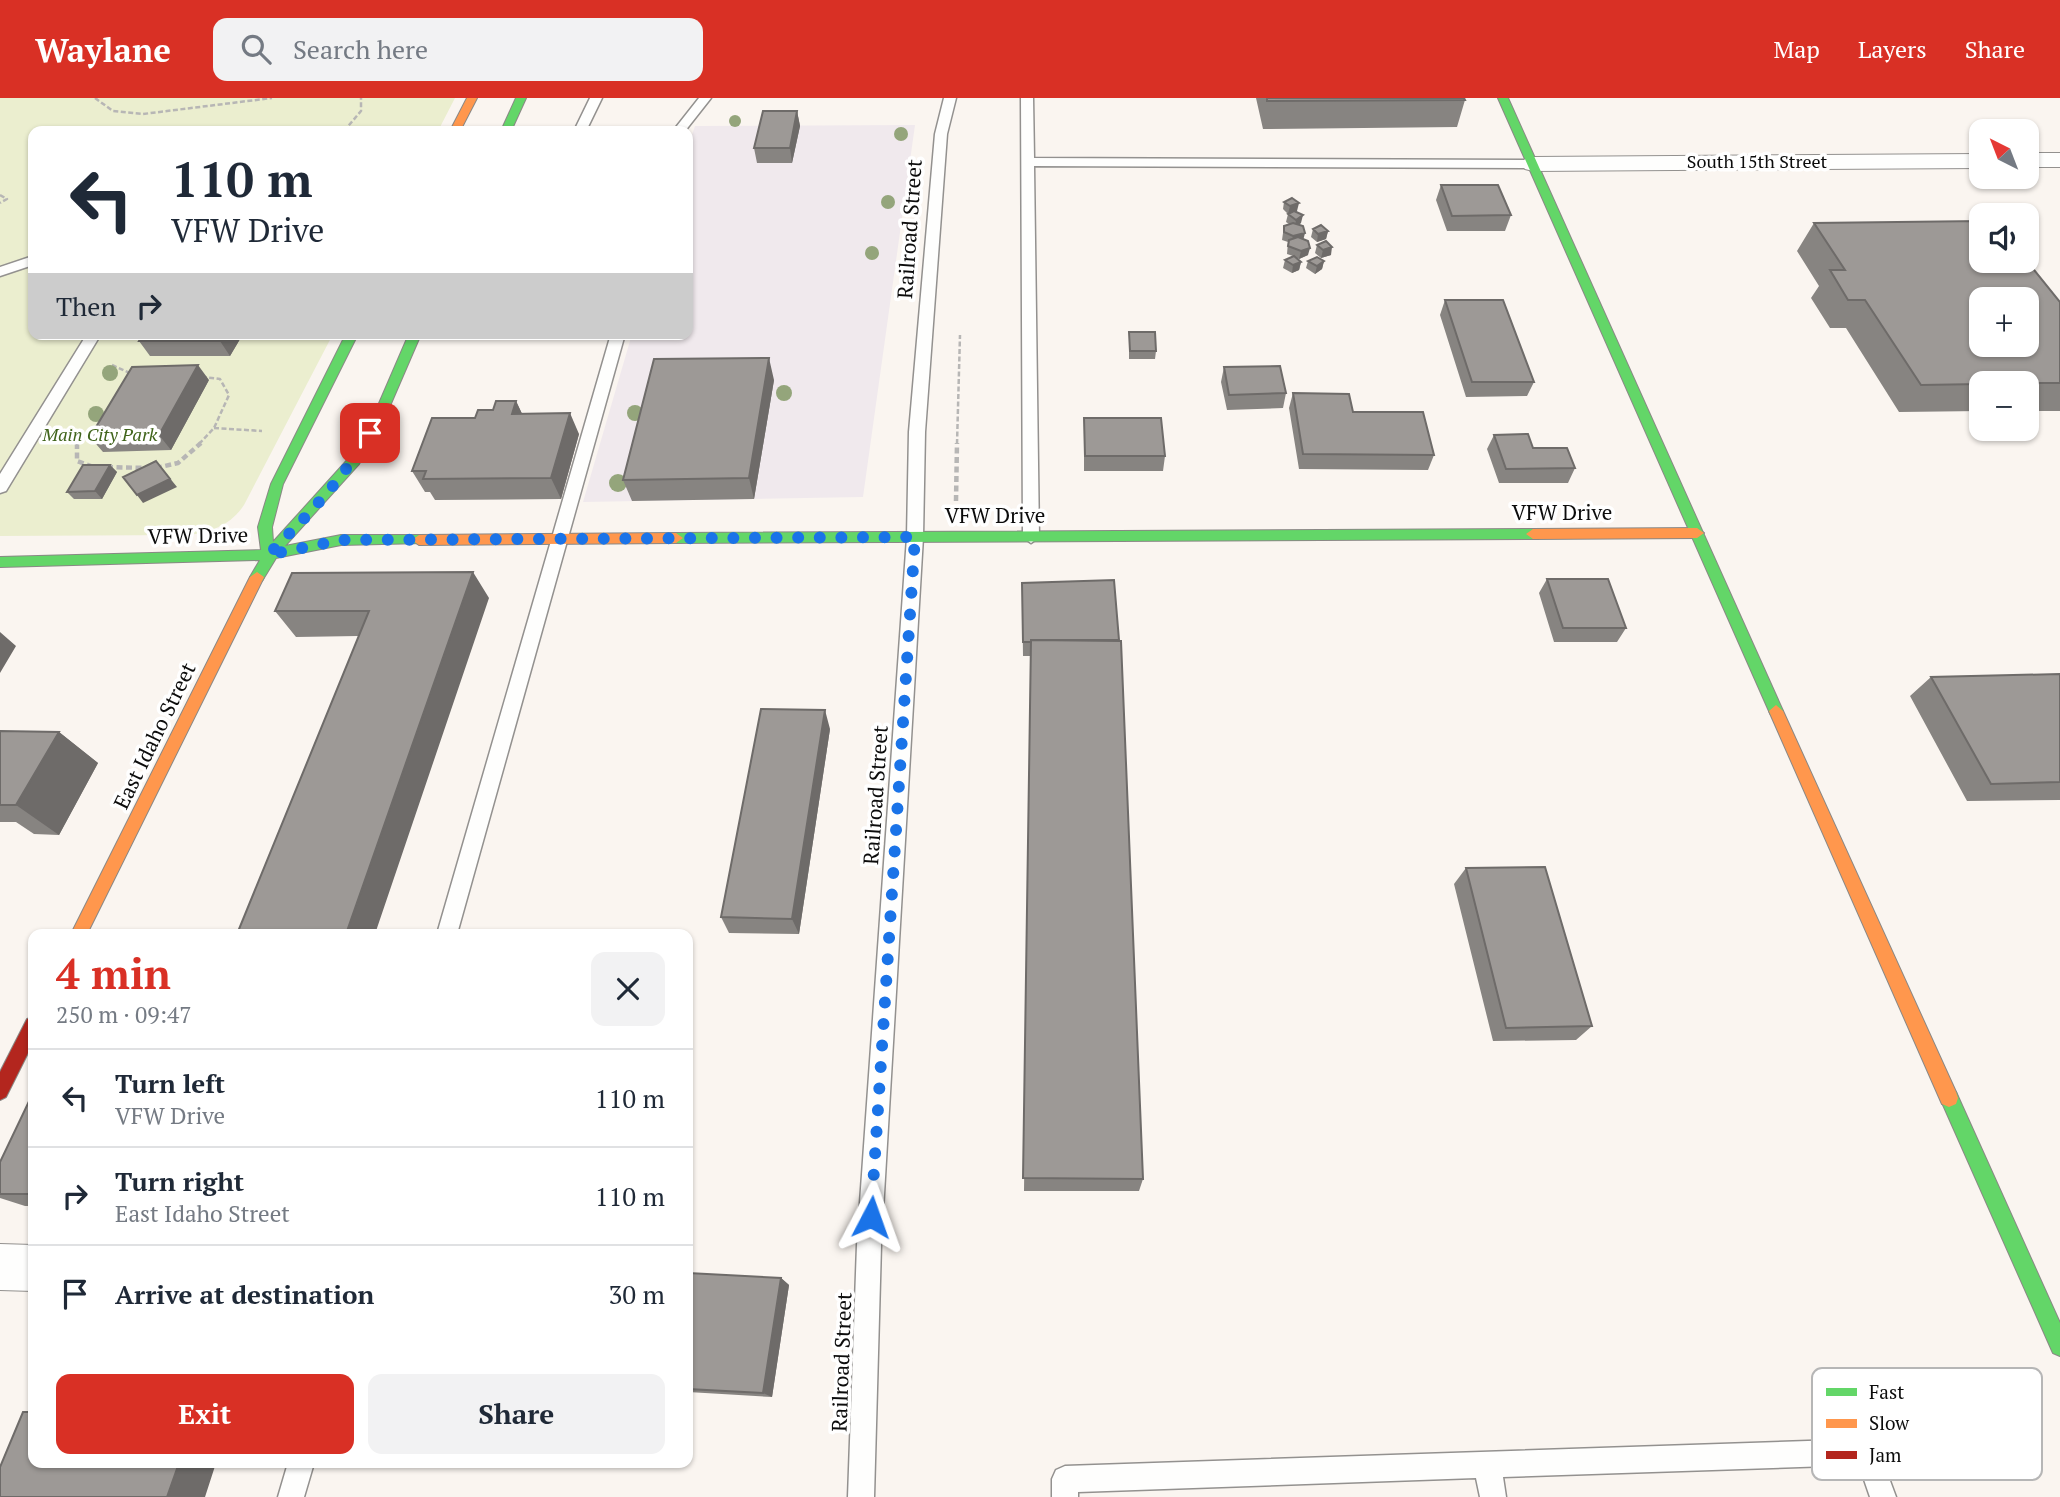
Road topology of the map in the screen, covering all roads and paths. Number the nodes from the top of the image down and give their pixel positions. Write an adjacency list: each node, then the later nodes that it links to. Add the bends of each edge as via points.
1 (95, 98): 2 (path, via 113,111 143,114)
2 (272, 98)
3 (361, 98): 11 (path, via 361,111)
4 (472, 98): 12 (street)
5 (521, 98): 13 (street)
6 (596, 98): 14 (lane)
7 (705, 98): 15 (lane)
8 (950, 98): 39 (lane, Railroad Street, via 941,134 918,418)
9 (1027, 98): 19 (lane)
10 (1503, 98): 20 (street)
11 (348, 126)
12 (458, 126)
13 (508, 126)
14 (582, 126)
15 (683, 126)
16 (1969, 160): 20 (street, South 15th Street)
17 (2039, 160): 18 (street)
18 (2060, 160)
19 (1028, 162): 20 (lane); 40 (lane)
20 (1533, 164): 38 (street)
21 (0, 195): 22 (path, via 7,199)
22 (0, 203)
23 (28, 262): 24 (lane)
24 (0, 272)
25 (90, 340): 29 (lane)
26 (349, 340): 42 (street, East Idaho Street, via 277,484 265,527)
27 (412, 340): 42 (street, East Idaho Street, via 355,460 324,500)
28 (616, 340): 41 (lane)
29 (77, 362): 30 (path, via 106,363); 33 (lane)
30 (140, 375)
31 (200, 377): 32 (path, via 220,379 229,395)
32 (214, 428): 34 (path); 36 (path, via 173,465)
33 (34, 431): 35 (path, via 73,432 78,438 77,461); 37 (lane)
34 (265, 431)
35 (92, 466)
36 (105, 467)
37 (0, 487)
38 (1698, 533): 40 (street, VFW Drive); 50 (street)
39 (915, 537): 40 (street, VFW Drive); 41 (street, VFW Drive); 56 (lane, Railroad Street, via 869,1245)
40 (1031, 537)
41 (559, 539): 42 (street, VFW Drive, via 341,540); 45 (lane)
42 (268, 555): 43 (street, VFW Drive); 44 (street, East Idaho Street)
43 (0, 562)
44 (81, 929)
45 (448, 929)
46 (28, 1035): 47 (street)
47 (0, 1091)
48 (0, 1267): 49 (street)
49 (28, 1268)
50 (2055, 1322)
51 (1812, 1454): 52 (lane)
52 (1487, 1465): 57 (lane, via 1065,1479); 58 (lane)
53 (299, 1468): 55 (lane)
54 (1877, 1480): 59 (lane)
55 (291, 1497)
56 (861, 1497)
57 (1065, 1497)
58 (1493, 1497)
59 (1883, 1497)

